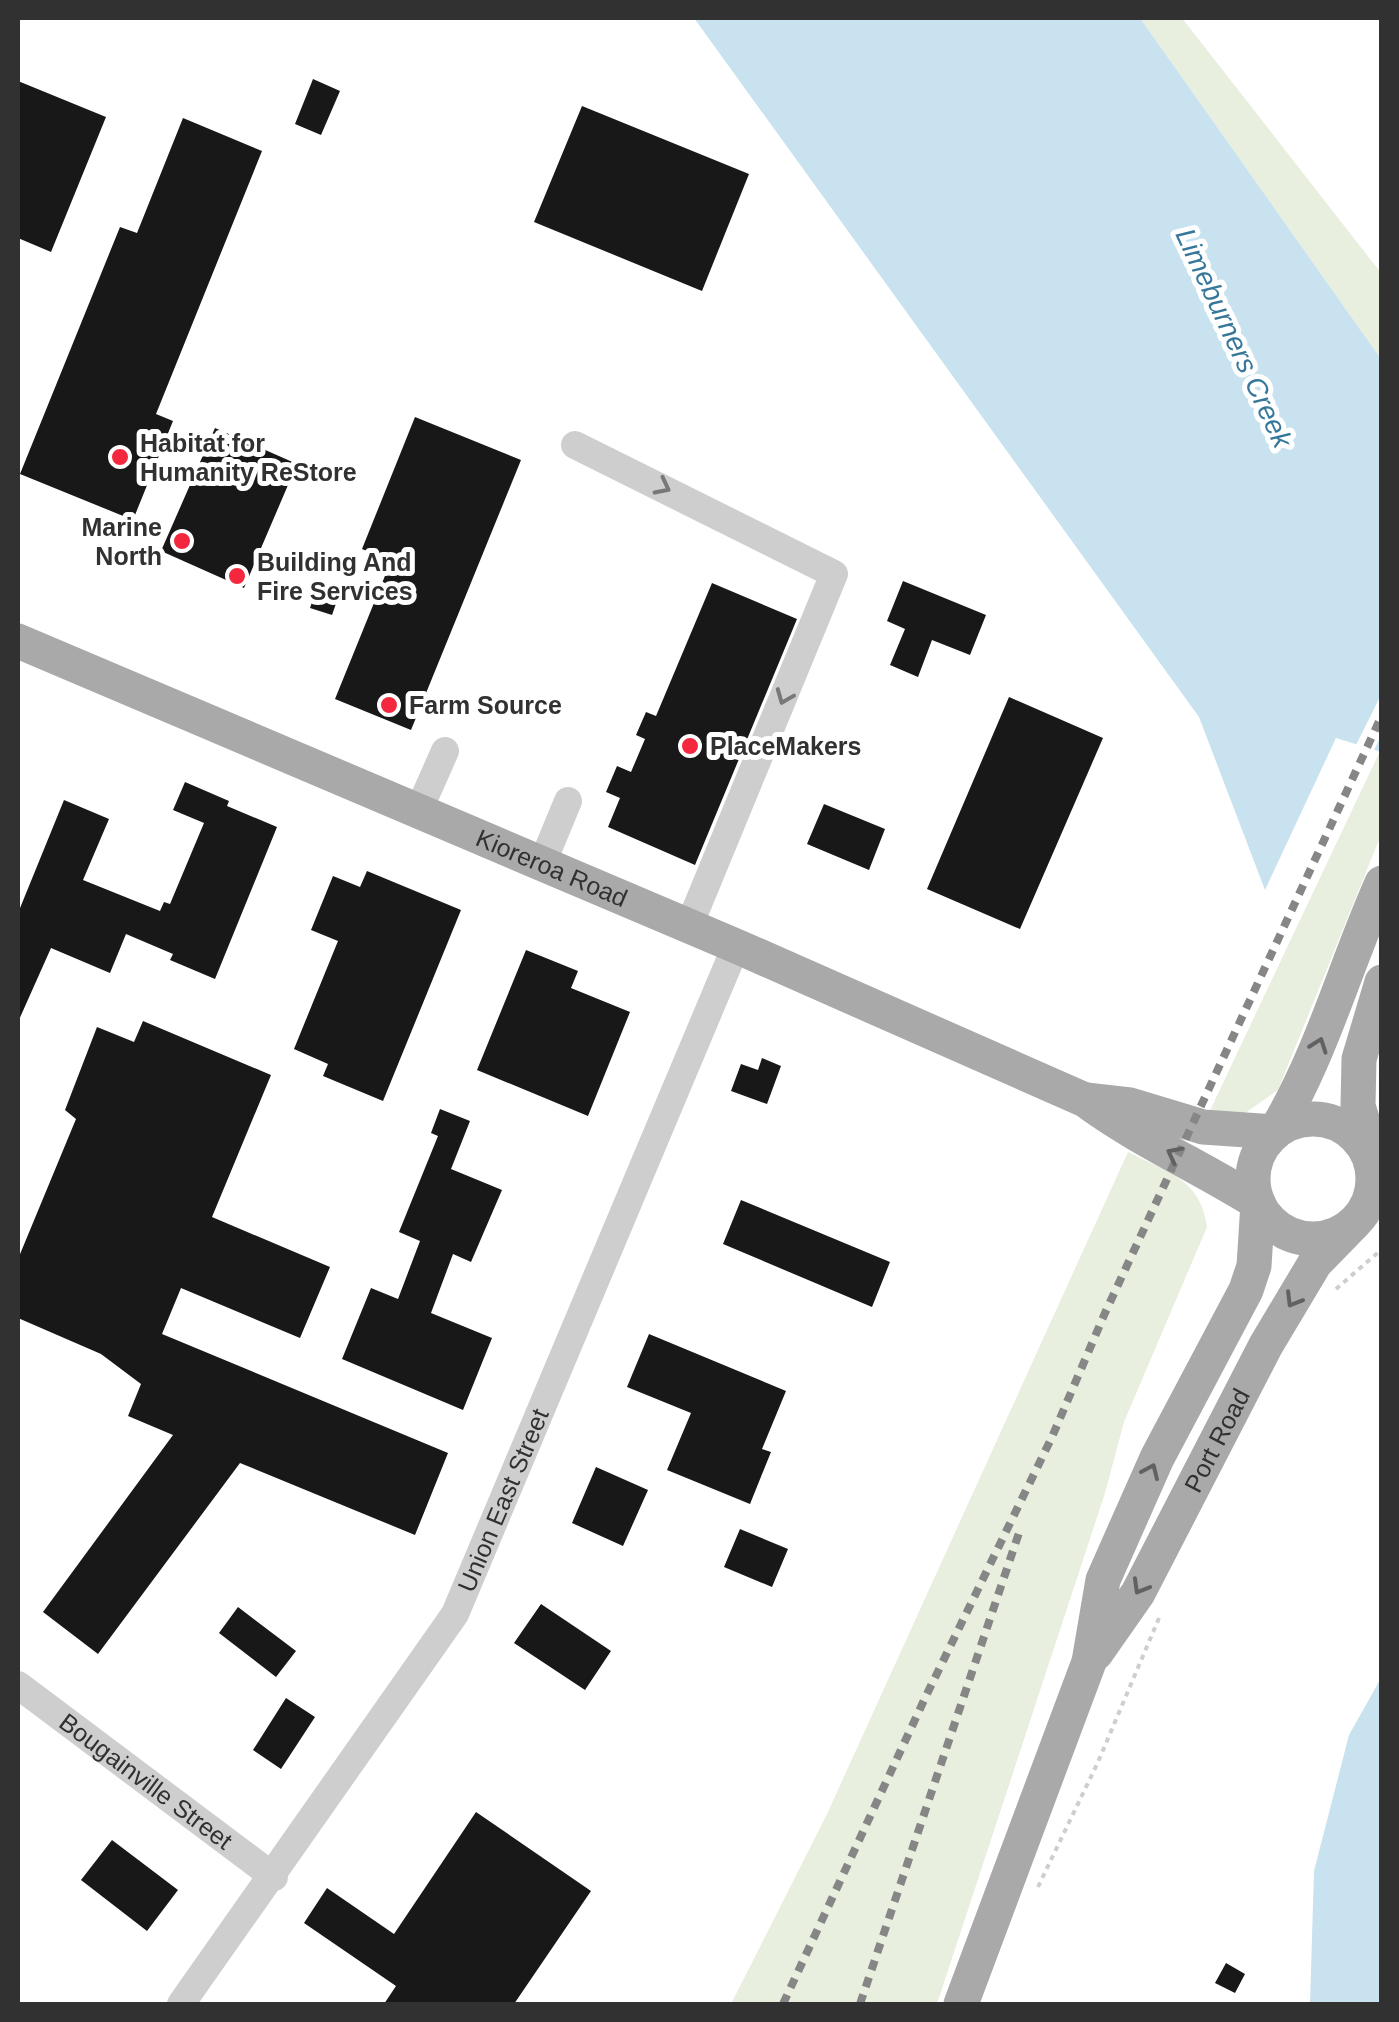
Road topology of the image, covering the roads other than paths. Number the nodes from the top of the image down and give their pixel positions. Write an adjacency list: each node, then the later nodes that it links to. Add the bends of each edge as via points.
1 (575, 445): 8 (street, one-way to 8, via 834,574)
2 (18, 641): 5 (main road, Kioreroa Road)
3 (445, 750): 5 (street)
4 (568, 801): 6 (street)
5 (418, 812): 6 (main road, Kioreroa Road)
6 (542, 864): 8 (main road, Kioreroa Road)
7 (1382, 883): 12 (main road, Port Road, one-way to 7, via 1309,1071)
8 (689, 926): 9 (main road, Kioreroa Road)
9 (736, 946): 11 (main road, Kioreroa Road); 18 (street, Union East Street, via 455,1614)
10 (1382, 982): 13 (main road, Port Road, via 1359,1059 1358,1106)
11 (1085, 1100): 12 (main road, Kioreroa Road, via 1130,1105 1202,1128); 14 (main road, Kioreroa Road, one-way to 11, via 1124,1130)
12 (1275, 1132): 13 (main road, via 1291,1122 1328,1120 1358,1140); 14 (main road, Port Road, via 1254,1164)
13 (1372, 1174): 15 (main road, Port Road, via 1365,1210)
14 (1258, 1203): 15 (main road, via 1282,1231 1300,1238 1319,1239); 16 (main road, Port Road, one-way to 14, via 1103,1580 1156,1458 1246,1290)
15 (1353, 1224): 16 (main road, Port Road, one-way to 16, via 1315,1264 1276,1328 1138,1594)
16 (1089, 1662): 20 (main road, Port Road)
17 (18, 1686): 18 (street, Bougainville Street)
18 (274, 1877): 19 (street, Union East Street)
19 (181, 2004)
20 (961, 2004)

